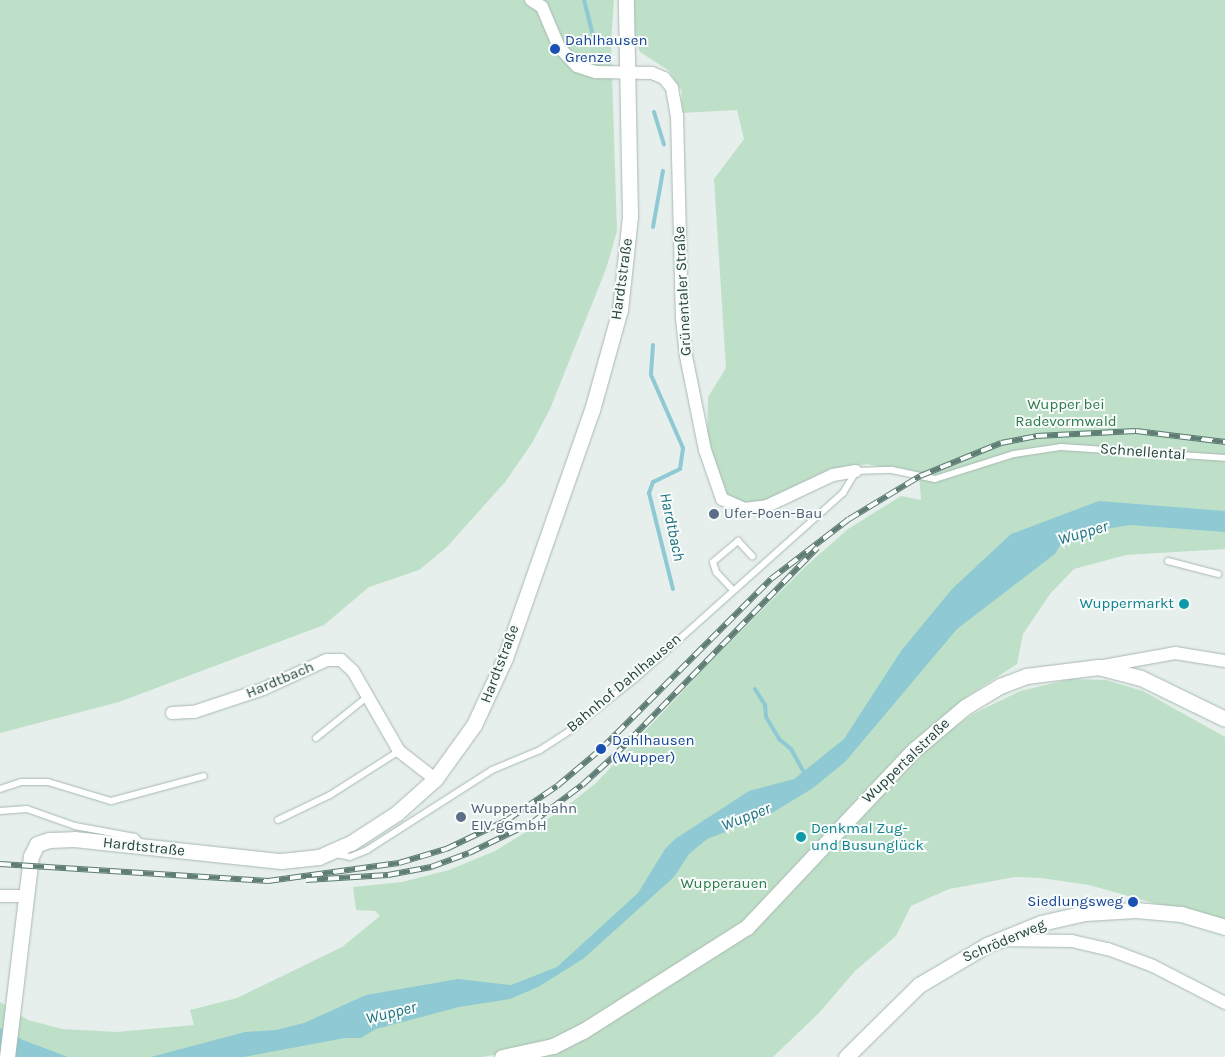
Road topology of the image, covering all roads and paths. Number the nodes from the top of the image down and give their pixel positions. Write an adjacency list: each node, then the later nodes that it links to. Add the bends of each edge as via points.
1 (531, 0): 3 (street, via 545,11 559,47 570,62 589,72)
2 (626, 0): 3 (main road)
3 (627, 72): 6 (street, Grünentaler Straße, via 652,73 664,78 672,88 676,103 686,356 705,450 722,499 744,509 767,506 833,475); 19 (main road, Hardtstraße, via 628,244 620,310 609,355 494,685 470,731)
4 (1061, 448): 5 (lane, Schnellental); 6 (lane, Grünentaler Straße, via 1014,454 935,479 892,470)
5 (1225, 458)
6 (856, 471): 10 (lane, Bahnhof Dahlhausen, via 843,492)
7 (752, 556): 10 (lane, via 738,541 713,562 716,572)
8 (1168, 561): 9 (lane)
9 (1218, 574)
10 (732, 589): 24 (lane, Bahnhof Dahlhausen, via 636,678 540,750 492,770 367,850 350,857)
11 (1225, 661): 12 (street, via 1175,653)
12 (1098, 667): 15 (main road, Wuppertalstraße, via 1141,678); 31 (main road, Wuppertalstraße, via 1026,676 1000,686 964,707 914,750 747,927 583,1031 553,1046)
13 (367, 697): 14 (street, Hardtbach, via 348,665 335,659 263,689 194,712); 16 (lane); 17 (street, Hardtbach)
14 (172, 713)
15 (1225, 719)
16 (316, 738)
17 (399, 751): 19 (street, Hardtbach); 22 (lane, via 330,795)
18 (204, 776): 20 (lane, via 111,801 48,782 22,782)
19 (435, 779): 24 (main road, Hardtstraße, via 379,826)
20 (0, 789)
21 (0, 811): 23 (lane, via 27,809 75,826 134,837)
22 (278, 820)
23 (141, 846): 24 (main road, Hardtstraße, via 293,861); 26 (main road, Hardtstraße, via 74,839 43,842 32,852)
24 (332, 853)
25 (0, 896): 26 (street)
26 (26, 896): 30 (main road, Hardtstraße)
27 (1225, 927): 28 (main road, Schröderweg, via 1168,912 1109,911 1056,919)
28 (1000, 940): 29 (street, via 1072,941 1108,949 1168,973); 32 (main road, Schröderweg, via 919,985)
29 (1225, 1003)
30 (7, 1057)
31 (502, 1057)
32 (846, 1057)

